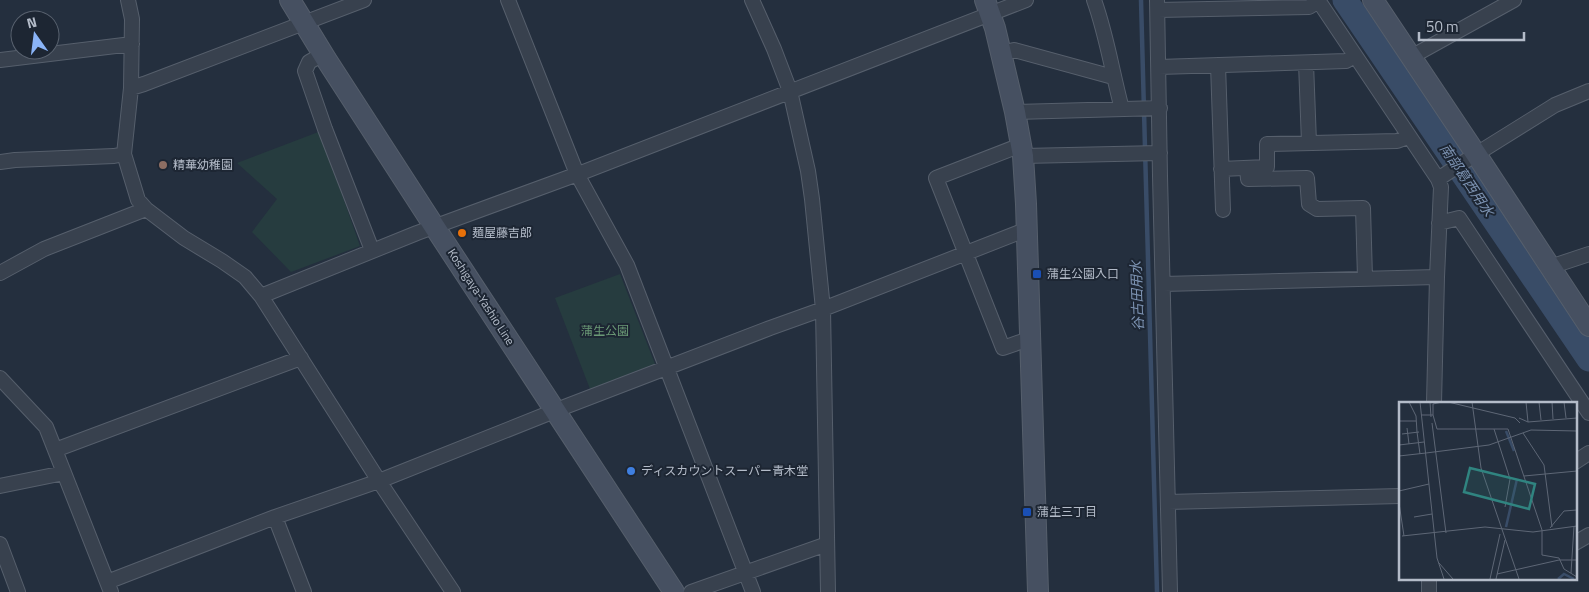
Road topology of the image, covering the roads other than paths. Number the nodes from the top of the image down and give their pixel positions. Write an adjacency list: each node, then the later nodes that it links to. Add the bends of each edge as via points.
1 (128, 0): 14 (street)
2 (290, 0): 13 (street, Koshigaya-Yashio Line)
3 (364, 0): 13 (street)
4 (508, 0): 39 (street)
5 (752, 0): 25 (street)
6 (1026, 0): 12 (street)
7 (1094, 0): 23 (street)
8 (1373, 0): 18 (street)
9 (1514, 0): 18 (street)
10 (1318, 1): 11 (street, via 1309,7); 17 (street)
11 (1158, 5): 22 (street)
12 (988, 7): 15 (street); 25 (street)
13 (304, 23): 16 (street, Koshigaya-Yashio Line); 24 (street)
14 (132, 44): 19 (street); 24 (street)
15 (1000, 52): 23 (street, via 1014,50); 29 (street)
16 (323, 54): 44 (street, Koshigaya-Yashio Line); 46 (street, via 308,62 305,71)
17 (1355, 56): 20 (street, via 1346,61); 30 (street)
18 (1411, 58): 35 (street)
19 (0, 60)
20 (1306, 63): 21 (street); 31 (street)
21 (1218, 65): 22 (street); 37 (street)
22 (1160, 67): 27 (street)
23 (1113, 77): 28 (street)
24 (131, 88): 34 (street)
25 (790, 91): 39 (street); 55 (street, via 810,180)
26 (1589, 91): 35 (street, via 1555,105)
27 (1160, 108): 28 (street); 33 (street)
28 (1122, 109): 29 (street)
29 (1016, 112): 32 (street)
30 (1408, 137): 31 (street, via 1397,141); 40 (street)
31 (1309, 143): 38 (street, via 1267,144 1267,167)
32 (1022, 150): 33 (street); 45 (street); 47 (street, via 936,178)
33 (1160, 153): 53 (street)
34 (124, 154): 36 (street); 41 (street, via 138,200)
35 (1473, 156): 40 (street); 49 (street)
36 (0, 162)
37 (1221, 168): 38 (street); 42 (street)
38 (1247, 168): 52 (street, via 1248,179 1307,178 1309,204 1317,209 1363,208)
39 (577, 174): 44 (street); 59 (street, via 627,265)
40 (1440, 178): 43 (street)
41 (146, 209): 50 (street, via 44,249); 54 (street, via 245,277)
42 (1223, 210)
43 (1439, 223): 51 (street); 63 (street, via 1459,218)
44 (434, 226): 46 (street); 62 (street, Koshigaya-Yashio Line)
45 (1027, 232): 47 (street); 57 (street)
46 (372, 250): 54 (street)
47 (966, 253): 55 (street); 57 (street, via 1003,348)
48 (1589, 254): 49 (street)
49 (1550, 268): 56 (street)
50 (0, 273)
51 (1437, 277): 52 (street); 61 (street)
52 (1365, 278): 53 (street)
53 (1163, 284): 71 (street)
54 (261, 296): 58 (street)
55 (824, 309): 59 (street); 76 (street)
56 (1589, 326)
57 (1030, 340): 86 (street)
58 (301, 358): 64 (street); 68 (street)
59 (666, 368): 62 (street); 77 (street)
60 (0, 378): 64 (street, via 46,427)
61 (1434, 402)
62 (555, 410): 68 (street); 82 (street, Koshigaya-Yashio Line)
63 (1589, 413)
64 (55, 450): 67 (street)
65 (1589, 453): 66 (street)
66 (1576, 461)
67 (64, 473): 69 (street); 78 (street)
68 (379, 481): 72 (street); 81 (street)
69 (0, 486)
70 (1399, 496): 71 (street)
71 (1168, 502): 87 (street)
72 (275, 517): 78 (street); 80 (street)
73 (1589, 534): 74 (street)
74 (1576, 542)
75 (0, 544): 79 (street)
76 (826, 544): 77 (street); 85 (street)
77 (745, 573): 83 (street); 84 (street)
78 (109, 587)
79 (18, 592)
80 (304, 592)
81 (453, 592)
82 (674, 592)
83 (691, 592)
84 (753, 592)
85 (828, 592)
86 (1038, 592)
87 (1170, 592)

